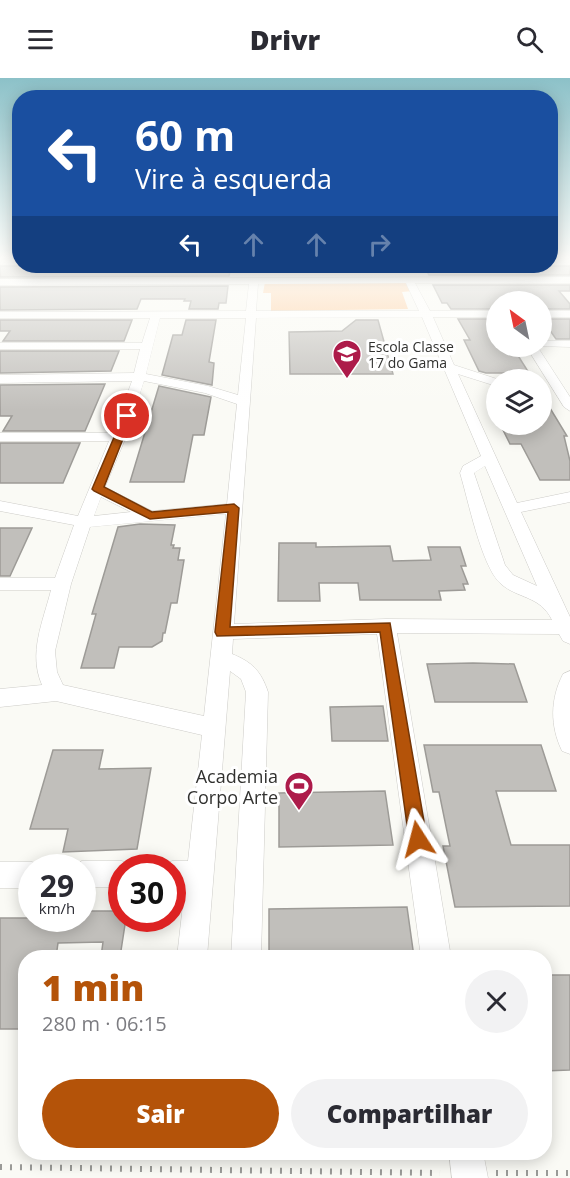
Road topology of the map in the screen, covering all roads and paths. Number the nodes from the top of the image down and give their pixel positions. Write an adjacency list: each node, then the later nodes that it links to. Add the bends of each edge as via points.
1 (252, 307): 3 (street)
2 (423, 307): 4 (street)
3 (251, 314): 4 (street); 9 (street); 22 (street)
4 (426, 314): 5 (street); 15 (street)
5 (486, 314)
6 (552, 314): 7 (street)
7 (570, 314)
8 (0, 315): 9 (street)
9 (156, 315): 13 (street)
10 (552, 344): 11 (street)
11 (570, 344)
12 (0, 346): 13 (street)
13 (146, 346): 16 (street)
14 (539, 357): 20 (street)
15 (451, 368): 18 (street); 26 (street)
16 (140, 377): 17 (street); 19 (street); 21 (street)
17 (0, 379)
18 (486, 379)
19 (208, 390): 21 (street); 22 (street)
20 (566, 393): 23 (street)
21 (146, 394): 25 (street)
22 (242, 401): 32 (street)
23 (570, 407)
24 (0, 437): 25 (street)
25 (119, 437): 27 (street)
26 (490, 457): 33 (street); 38 (street, via 467,473 497,567 507,579)
27 (98, 489): 34 (street); 35 (street)
28 (570, 497): 29 (street)
29 (541, 503): 31 (street); 33 (street)
30 (0, 506): 35 (street)
31 (570, 506)
32 (234, 508): 34 (street); 40 (street)
33 (512, 509): 38 (street)
34 (150, 516): 35 (street)
35 (83, 522): 37 (street)
36 (0, 584): 37 (street)
37 (62, 584): 44 (street, via 45,651 46,672)
38 (553, 603): 41 (street)
39 (386, 626): 40 (street); 41 (street); 54 (street)
40 (222, 632): 42 (street)
41 (568, 632)
42 (221, 659): 46 (street); 53 (street, via 242,666 252,675 257,692)
43 (570, 680): 47 (street, via 562,702)
44 (56, 692): 45 (street); 46 (street)
45 (0, 698)
46 (214, 728): 50 (street)
47 (570, 744)
48 (18, 874): 51 (street)
49 (186, 874): 50 (street)
50 (200, 874): 52 (street)
51 (0, 875)
52 (193, 950)
53 (246, 950)
54 (435, 950)
55 (0, 1167): 56 (path)
56 (469, 1168): 57 (path)
57 (570, 1173)

